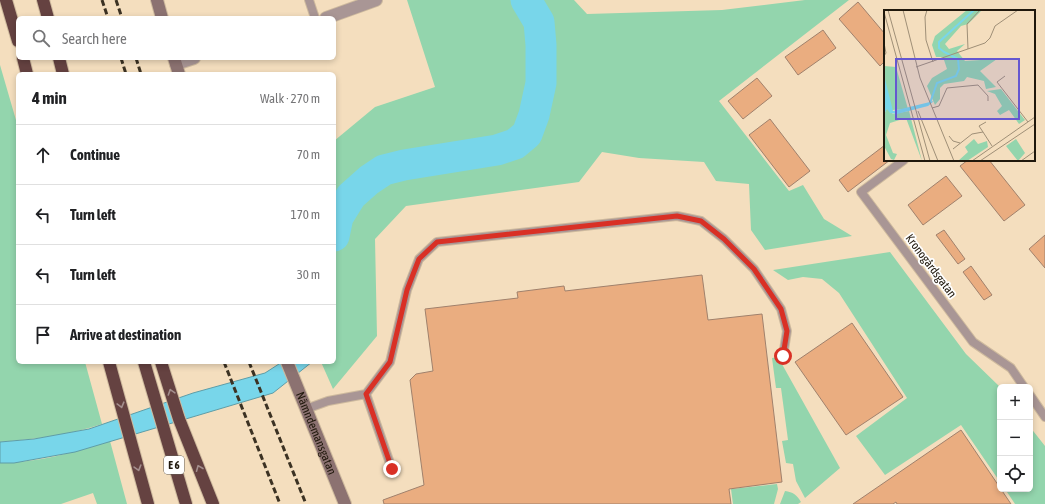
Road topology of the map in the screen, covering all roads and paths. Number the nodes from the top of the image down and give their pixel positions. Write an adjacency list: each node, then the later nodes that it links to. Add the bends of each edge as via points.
1 (6, 0): 10 (highway)
2 (43, 0): 6 (highway)
3 (157, 0): 7 (street)
4 (309, 0): 8 (lane)
5 (376, 0): 9 (street)
6 (47, 16)
7 (161, 16)
8 (314, 16)
9 (332, 16)
10 (16, 34)
11 (24, 60): 15 (highway)
12 (60, 60): 16 (highway)
13 (189, 60): 14 (street)
14 (176, 65)
15 (26, 72)
16 (62, 72)
17 (903, 161): 23 (lane, Kronogårdsgatan, via 861,192 973,342 1011,368)
18 (783, 356): 24 (lane, via 787,331 781,309 754,269 724,239 701,221 677,216 437,242 419,259 407,290 390,362)
19 (110, 364): 29 (highway, one-way to 29)
20 (161, 364): 31 (highway, one-way to 20, via 179,419)
21 (288, 364): 26 (street, Nämndemansgatan)
22 (145, 366): 30 (highway, E 6)
23 (1022, 384)
24 (366, 394): 26 (lane, via 328,401); 28 (lane)
25 (1033, 399): 27 (lane)
26 (306, 409): 32 (street, Nämndemansgatan)
27 (1045, 417)
28 (392, 469)
29 (148, 504)
30 (186, 504)
31 (213, 504)
32 (345, 504)

